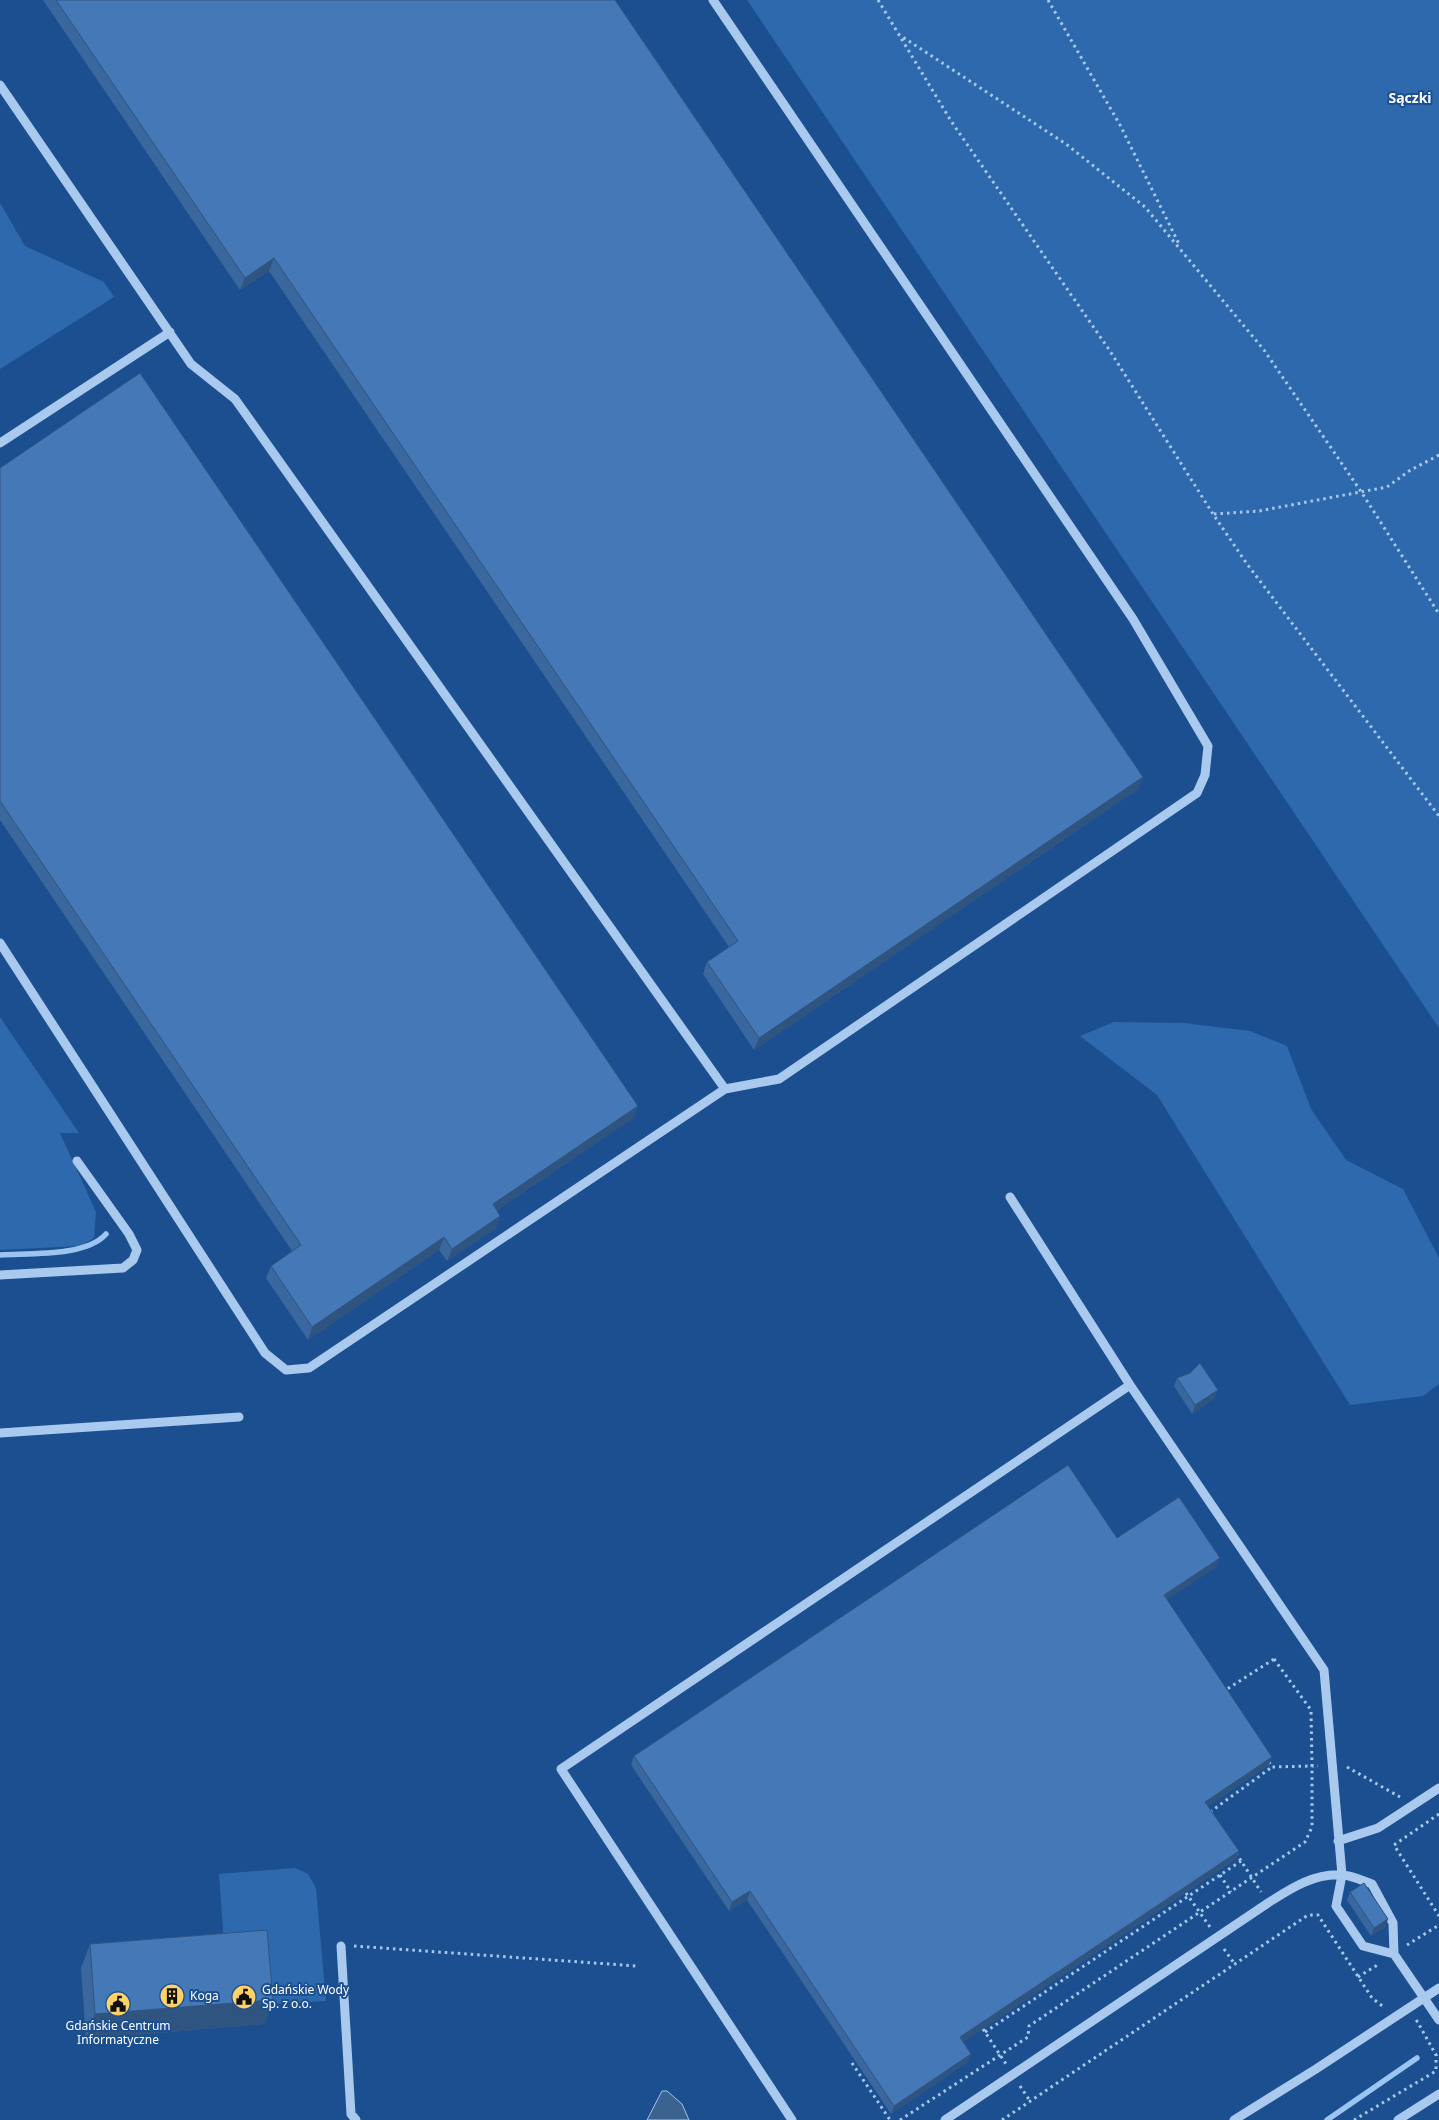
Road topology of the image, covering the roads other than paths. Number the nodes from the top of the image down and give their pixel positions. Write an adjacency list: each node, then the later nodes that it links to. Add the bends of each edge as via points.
1 (712, 0): 6 (street, via 1133,619 1208,746 1206,775 1197,793 779,1079)
2 (0, 85): 3 (street)
3 (170, 332): 4 (street); 6 (street, via 191,364 235,398)
4 (0, 442)
5 (0, 943): 6 (street, via 264,1353 286,1370 309,1368)
6 (725, 1089)
7 (77, 1162): 9 (street, via 129,1234 137,1250 133,1260 122,1268)
8 (1010, 1197): 10 (street)
9 (0, 1275)
10 (1130, 1385): 14 (street, via 1324,1670); 23 (street, via 561,1769)
11 (239, 1417): 12 (street)
12 (0, 1433)
13 (1439, 1788): 14 (street, via 1378,1828)
14 (1338, 1841): 15 (street)
15 (1342, 1875): 17 (street, via 1372,1884 1393,1923); 17 (street, via 1336,1906 1363,1946); 24 (street, via 1299,1884 1268,1903)
16 (341, 1946): 22 (street, via 351,2114)
17 (1394, 1954): 19 (street)
18 (1439, 1988): 19 (street)
19 (1424, 1998): 20 (street); 25 (street)
20 (1439, 2020)
21 (1439, 2094): 26 (street)
22 (356, 2120)
23 (792, 2120)
24 (945, 2120)
25 (1234, 2120)
26 (1398, 2120)

